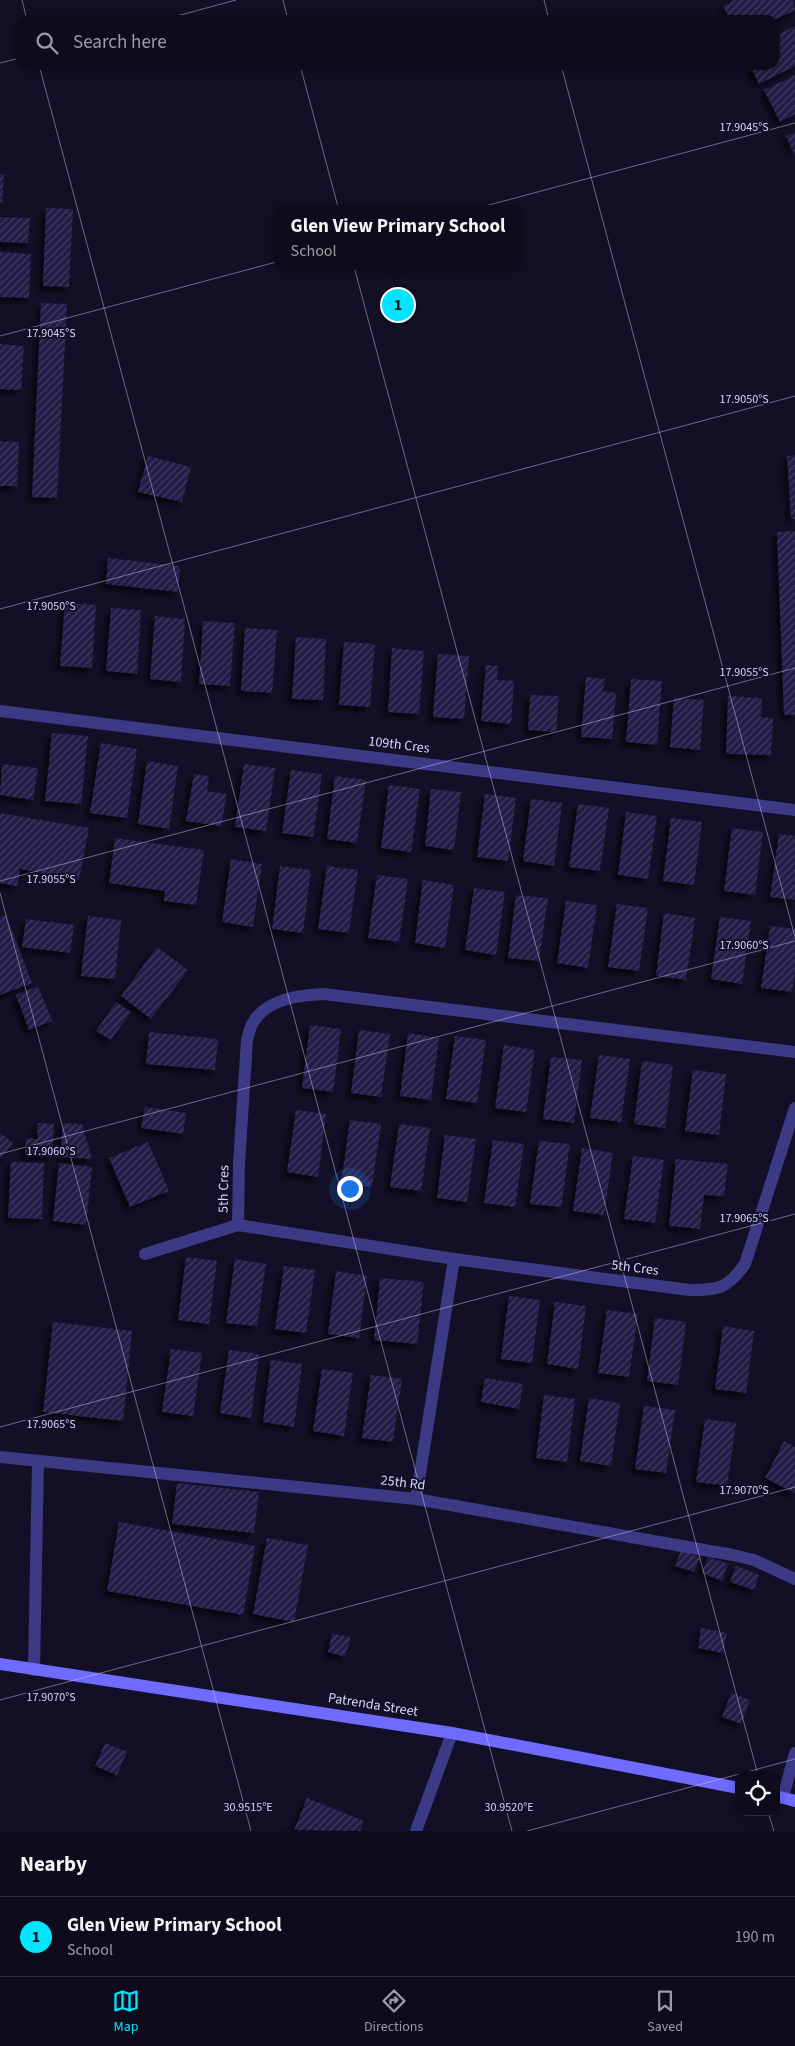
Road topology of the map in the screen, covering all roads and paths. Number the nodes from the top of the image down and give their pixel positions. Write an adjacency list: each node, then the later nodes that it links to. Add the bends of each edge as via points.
1 (0, 711): 2 (street, 109th Cres)
2 (795, 810)
3 (795, 1052): 5 (street, 5th Cres, via 324,994 271,1004 254,1021 247,1040)
4 (795, 1108): 7 (street, 5th Cres, via 745,1264 733,1281 716,1290 689,1290)
5 (238, 1225): 6 (street); 7 (street, 5th Cres)
6 (145, 1254)
7 (454, 1260): 10 (street)
8 (0, 1457): 9 (street, 25th Rd)
9 (38, 1461): 10 (street, 25th Rd); 13 (street)
10 (416, 1499): 11 (street, 25th Rd, via 734,1555 754,1560)
11 (795, 1579)
12 (0, 1664): 13 (street, Patrenda Street)
13 (34, 1670): 14 (street, Patrenda Street)
14 (452, 1733): 16 (street, Patrenda Street); 18 (street)
15 (795, 1753): 17 (street)
16 (735, 1787)
17 (785, 1798)
18 (416, 1831)

